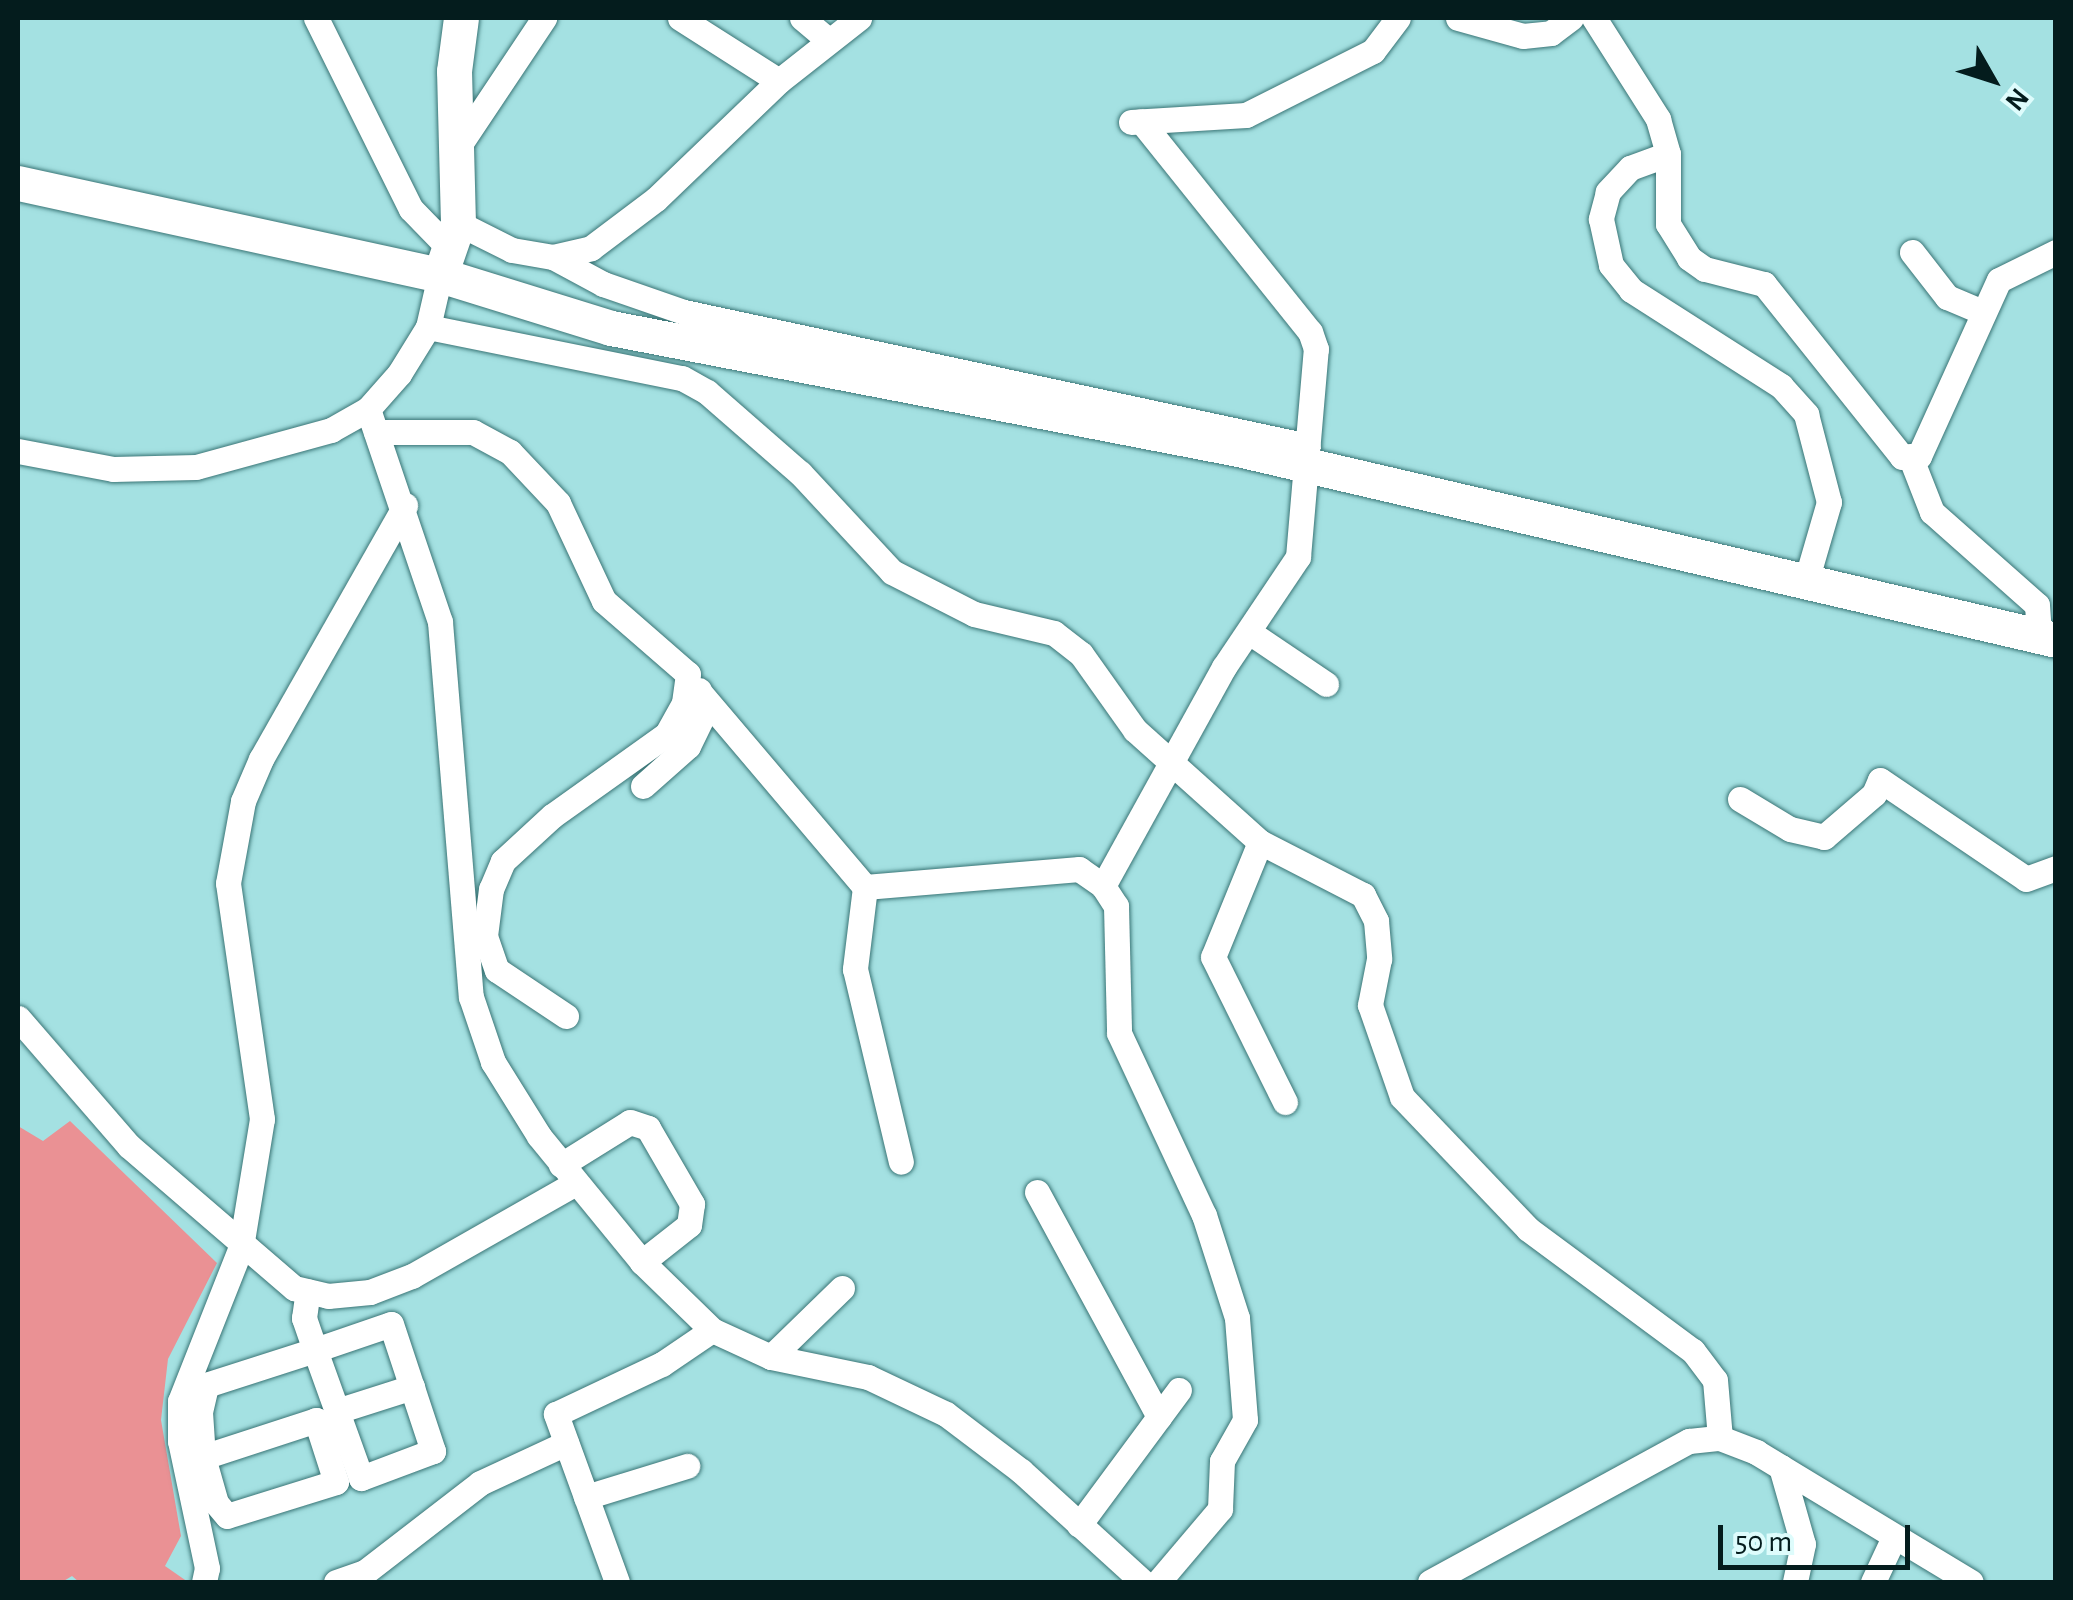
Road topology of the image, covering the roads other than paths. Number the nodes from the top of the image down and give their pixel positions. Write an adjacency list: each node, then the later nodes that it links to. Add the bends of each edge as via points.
1 (316, 18): 16 (street, via 411,209)
2 (461, 18): 13 (street, via 455,33)
3 (544, 18): 13 (street)
4 (680, 18): 12 (street)
5 (802, 18): 11 (street)
6 (858, 18): 11 (street)
7 (1398, 18): 24 (street, via 1373,51 1246,115 1136,121 1310,332 1316,350)
8 (1458, 18): 9 (street, via 1523,36 1551,33)
9 (1571, 18)
10 (1594, 18): 14 (street, via 1658,119)
11 (828, 42): 12 (street)
12 (779, 81): 19 (street, via 625,224 591,248)
13 (456, 150): 16 (street)
14 (1668, 154): 25 (street, via 1668,224 1689,258 1705,269 1764,284 1902,457); 27 (street, via 1630,168 1608,192 1601,219 1611,264 1630,290 1781,386 1806,414 1829,502)
15 (18, 182): 16 (street)
16 (449, 248): 19 (street); 21 (street); 24 (street, via 611,328)
17 (1912, 252): 20 (street, via 1947,297)
18 (2056, 252): 20 (street, via 1999,280)
19 (553, 257): 24 (street, via 603,284 684,312)
20 (1980, 311): 25 (street, via 1919,456)
21 (428, 326): 22 (street); 32 (street, via 682,378 707,392 800,473 892,572 974,614 1054,632 1081,654 1135,730)
22 (372, 421): 23 (street, via 196,467 113,469); 26 (street); 30 (street, via 473,432 510,452 558,503 604,601)
23 (18, 450)
24 (1308, 456): 27 (street); 28 (street, via 1298,557)
25 (1910, 456): 29 (street, via 1932,512 2037,605)
26 (405, 506): 40 (street, via 440,622); 47 (street, via 341,612 244,801 228,883 262,1119)
27 (1806, 581): 29 (street)
28 (1249, 632): 31 (street); 32 (street)
29 (2047, 638)
30 (695, 684): 33 (street, via 701,719 688,746); 36 (street, via 668,734 552,816); 39 (street)
31 (1326, 684)
32 (1168, 763): 35 (street); 38 (street)
33 (643, 786)
34 (1740, 799): 37 (street, via 1790,830 1824,838 1874,794 1880,780 2026,880)
35 (1260, 842): 43 (street, via 1212,957); 58 (street, via 1364,895 1376,921 1370,1005 1402,1097 1528,1229 1693,1351 1715,1380)
36 (503, 862): 40 (street); 41 (street, via 484,936 497,970)
37 (2056, 868)
38 (1103, 886): 39 (street, via 1078,868); 70 (street, via 1116,906 1119,1033 1204,1215 1237,1318 1245,1420 1222,1461 1220,1509)
39 (866, 887): 44 (street, via 854,968)
40 (460, 888): 45 (street, via 470,997 493,1062)
41 (566, 1016)
42 (18, 1018): 47 (street, via 129,1146)
43 (1285, 1102)
44 (901, 1162)
45 (568, 1174): 48 (street); 48 (street, via 630,1122 648,1128 692,1204 689,1225); 50 (street, via 412,1276 370,1292)
46 (1037, 1192): 57 (street)
47 (242, 1247): 50 (street); 66 (street, via 180,1401 180,1442)
48 (642, 1262): 51 (street)
49 (842, 1288): 53 (street)
50 (308, 1291): 52 (street, via 304,1318)
51 (712, 1330): 53 (street); 59 (street, via 662,1364 556,1414)
52 (316, 1350): 54 (street, via 391,1324); 56 (street); 60 (street, via 206,1385 200,1412)
53 (770, 1358): 64 (street, via 868,1377 946,1414)
54 (412, 1387): 56 (street); 56 (street, via 433,1451 361,1478)
55 (1178, 1390): 57 (street)
56 (338, 1412)
57 (1159, 1416): 64 (street)
58 (1720, 1438): 62 (street); 71 (street, via 1689,1441)
59 (566, 1443): 63 (street); 67 (street, via 480,1483 365,1572)
60 (204, 1457): 60 (street, via 216,1503 227,1516 336,1482 316,1420)
61 (687, 1466): 63 (street)
62 (1781, 1467): 65 (street); 72 (street, via 1802,1544)
63 (586, 1497): 68 (street)
64 (1079, 1525): 69 (street)
65 (1894, 1536): 73 (street); 74 (street)
66 (209, 1579)
67 (336, 1582)
68 (617, 1582)
69 (1144, 1582)
70 (1158, 1582)
71 (1430, 1582)
72 (1795, 1582)
73 (1873, 1582)
74 (1971, 1582)

